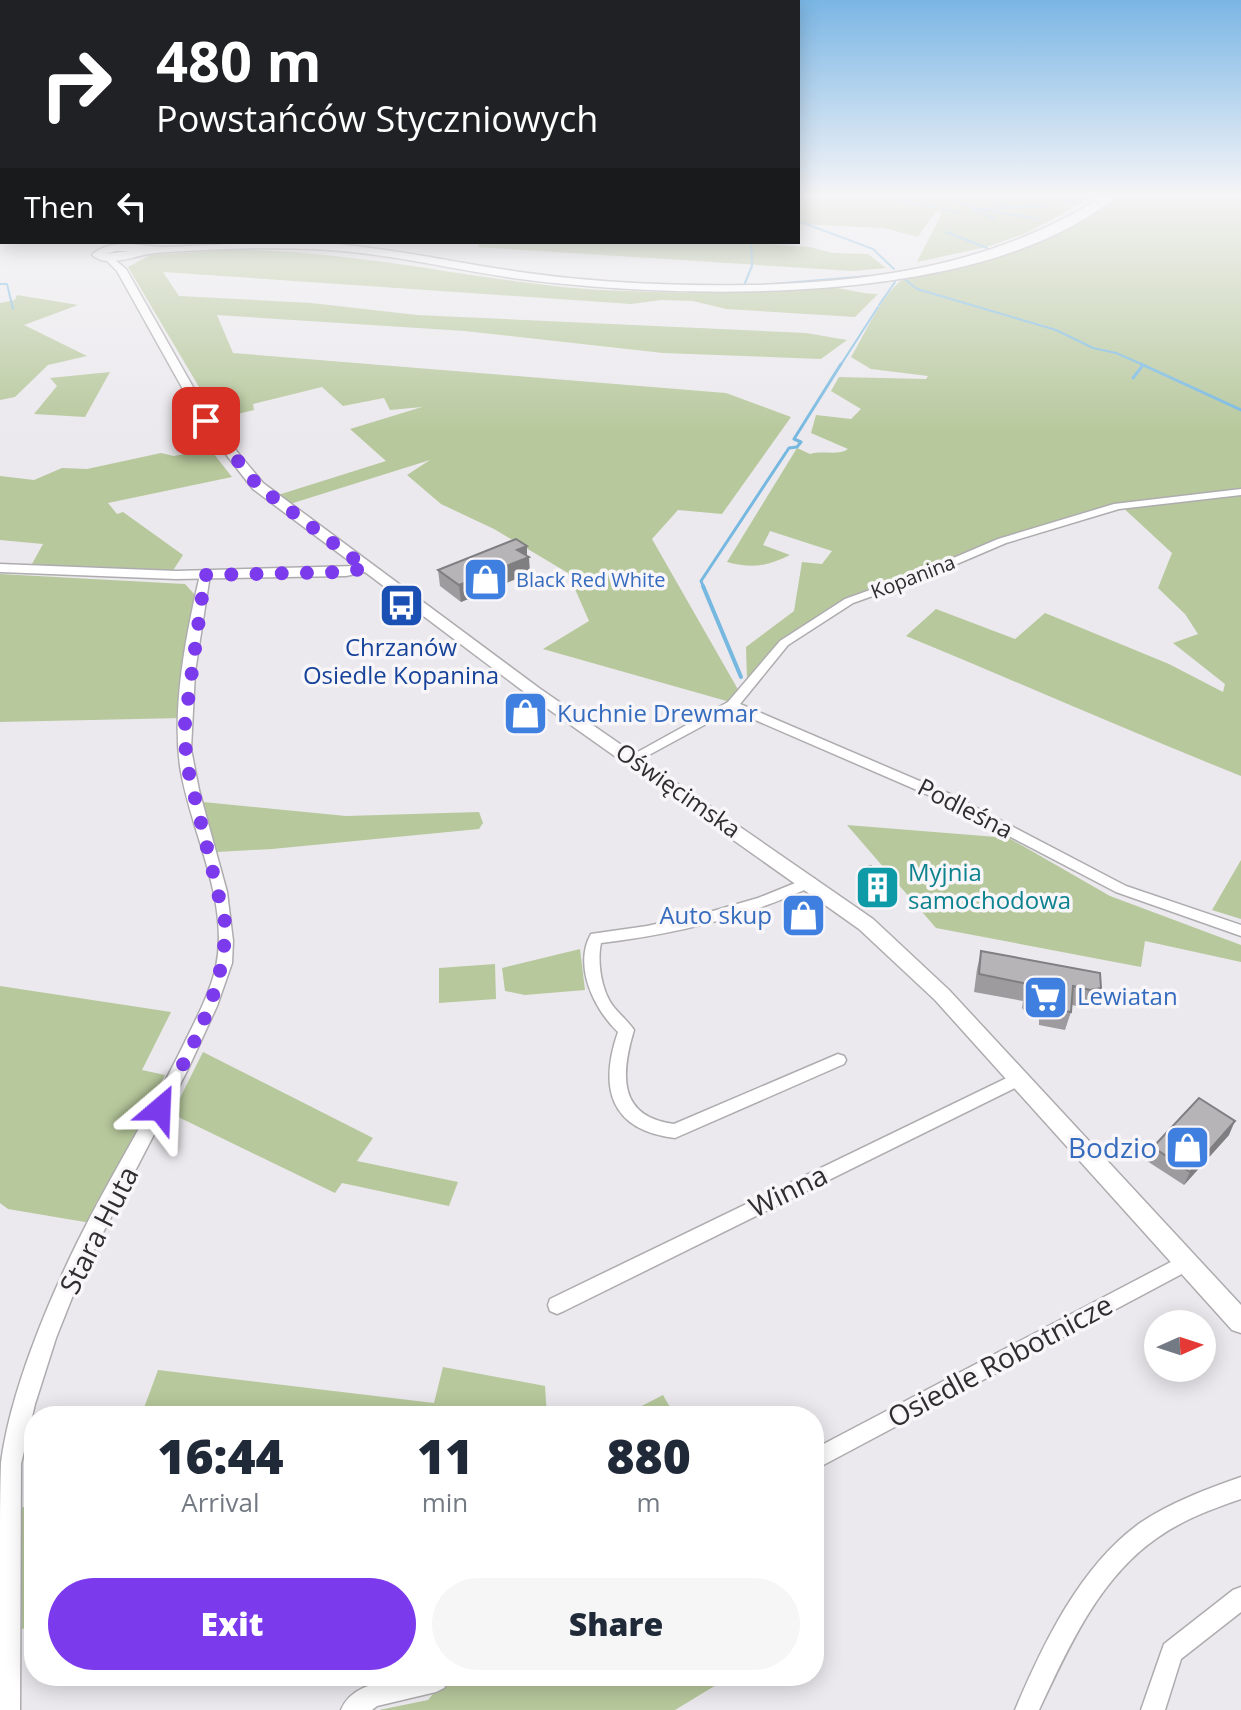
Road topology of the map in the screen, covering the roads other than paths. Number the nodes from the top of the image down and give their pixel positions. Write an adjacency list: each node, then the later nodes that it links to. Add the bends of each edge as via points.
1 (125, 273): 6 (street, Oświęcimska, via 202,415 242,469 282,507)
2 (502, 273): 3 (main road, via 655,287 760,287)
3 (902, 273)
4 (1241, 492): 8 (street, Kopanina, via 1118,506 1002,541 849,601 784,643)
5 (0, 568): 7 (street)
6 (366, 568): 7 (street); 9 (street, Oświęcimska)
7 (205, 575): 17 (street, Stara Huta, via 185,723 186,761 225,922 224,962 177,1075 69,1284)
8 (732, 705): 9 (street, Kopanina); 11 (street, Podleśna, via 945,797 1121,889)
9 (631, 759): 10 (street, Oświęcimska)
10 (810, 882): 12 (street, via 689,922 596,938 592,949 597,998 626,1030 615,1071 617,1089 639,1122 658,1130 675,1131); 13 (street, Oświęcimska, via 897,950)
11 (1241, 931)
12 (838, 1060)
13 (1019, 1078): 14 (street, Oświęcimska); 15 (street, Winna)
14 (1186, 1262): 16 (street, Oświęcimska); 19 (street, Osiedle Robotnicze)
15 (557, 1305)
16 (1241, 1322)
17 (26, 1406)
18 (24, 1412): 23 (street, Stara Huta, via 11,1464)
19 (824, 1455)
20 (1241, 1488): 25 (street, via 1167,1519 1136,1540 1096,1585 1061,1638)
21 (1241, 1598): 26 (street, via 1172,1652)
22 (412, 1686): 24 (street, via 371,1696)
23 (8, 1710)
24 (353, 1710)
25 (1027, 1710)
26 (1153, 1710)

